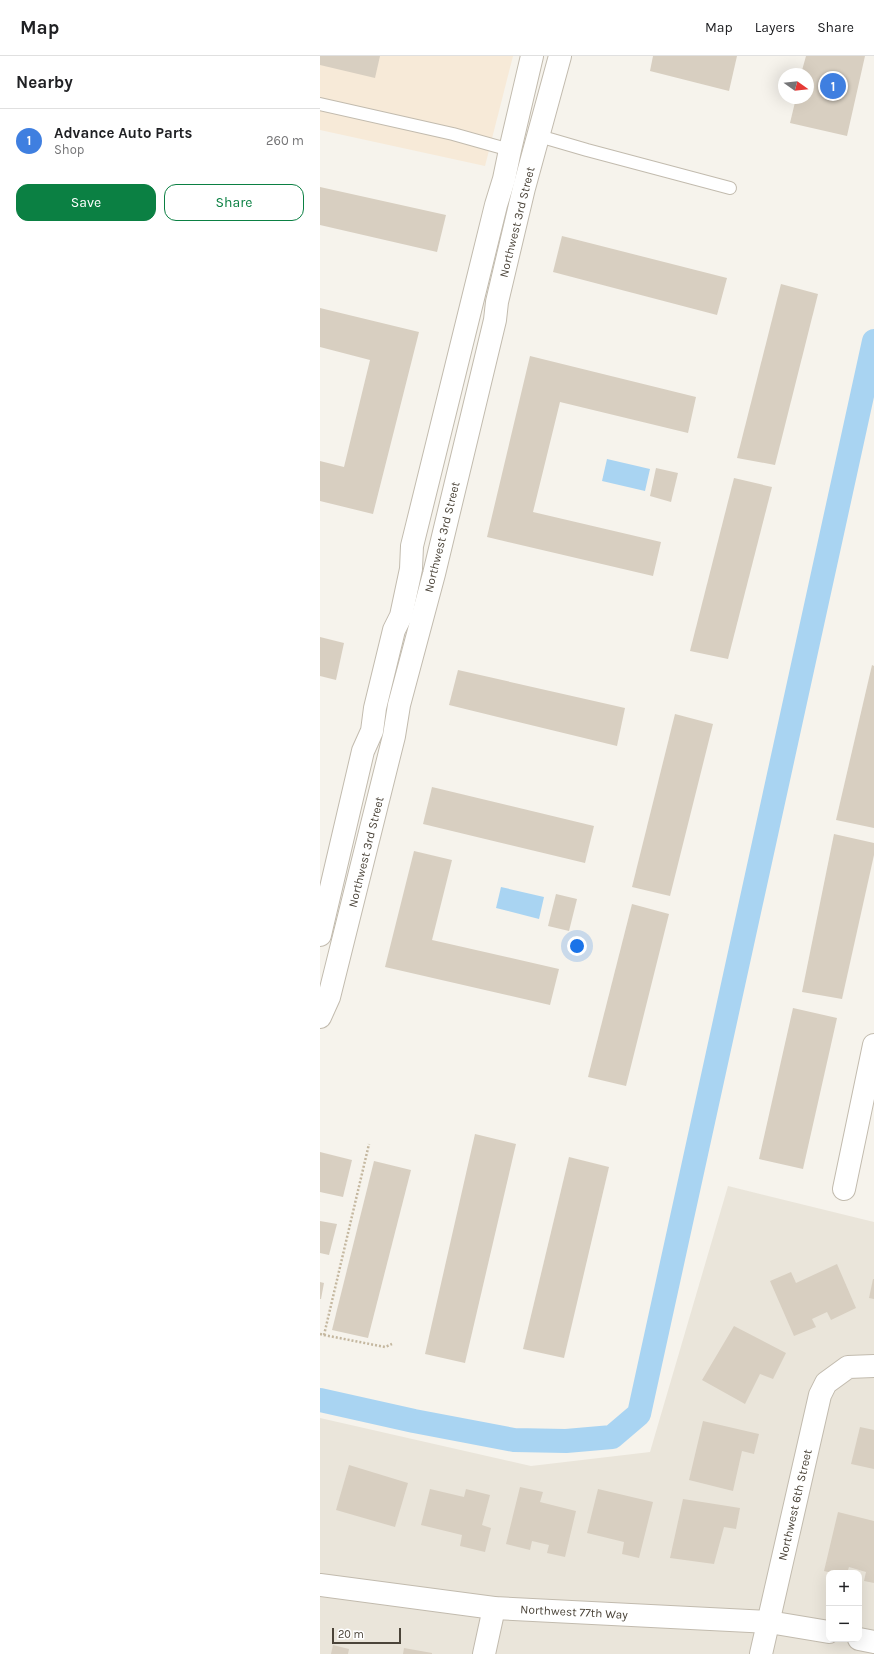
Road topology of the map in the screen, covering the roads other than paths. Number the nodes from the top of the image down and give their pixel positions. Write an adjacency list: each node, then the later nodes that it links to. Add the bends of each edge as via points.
1 (532, 56): 5 (street, Northwest 3rd Street)
2 (560, 56): 4 (street, Northwest 3rd Street)
3 (320, 104): 5 (lane, via 453,134)
4 (539, 136): 6 (lane); 8 (street, Northwest 3rd Street, via 524,188 436,566 399,705 381,790 329,997)
5 (510, 150): 7 (street, Northwest 3rd Street, via 412,546 401,616 394,630 372,731 363,751)
6 (730, 188)
7 (320, 935)
8 (320, 1017)
9 (874, 1045): 10 (street)
10 (871, 1083): 11 (street)
11 (844, 1189)
12 (874, 1366): 15 (street, Northwest 6th Street, via 848,1367 826,1383 820,1395)
13 (320, 1584): 14 (street, Northwest 77th Way)
14 (494, 1608): 15 (street, Northwest 77th Way); 19 (street)
15 (769, 1622): 16 (street, Northwest 77th Way); 20 (street, Northwest 6th Street)
16 (826, 1632)
17 (862, 1640): 18 (street)
18 (874, 1642)
19 (484, 1654)
20 (761, 1654)

